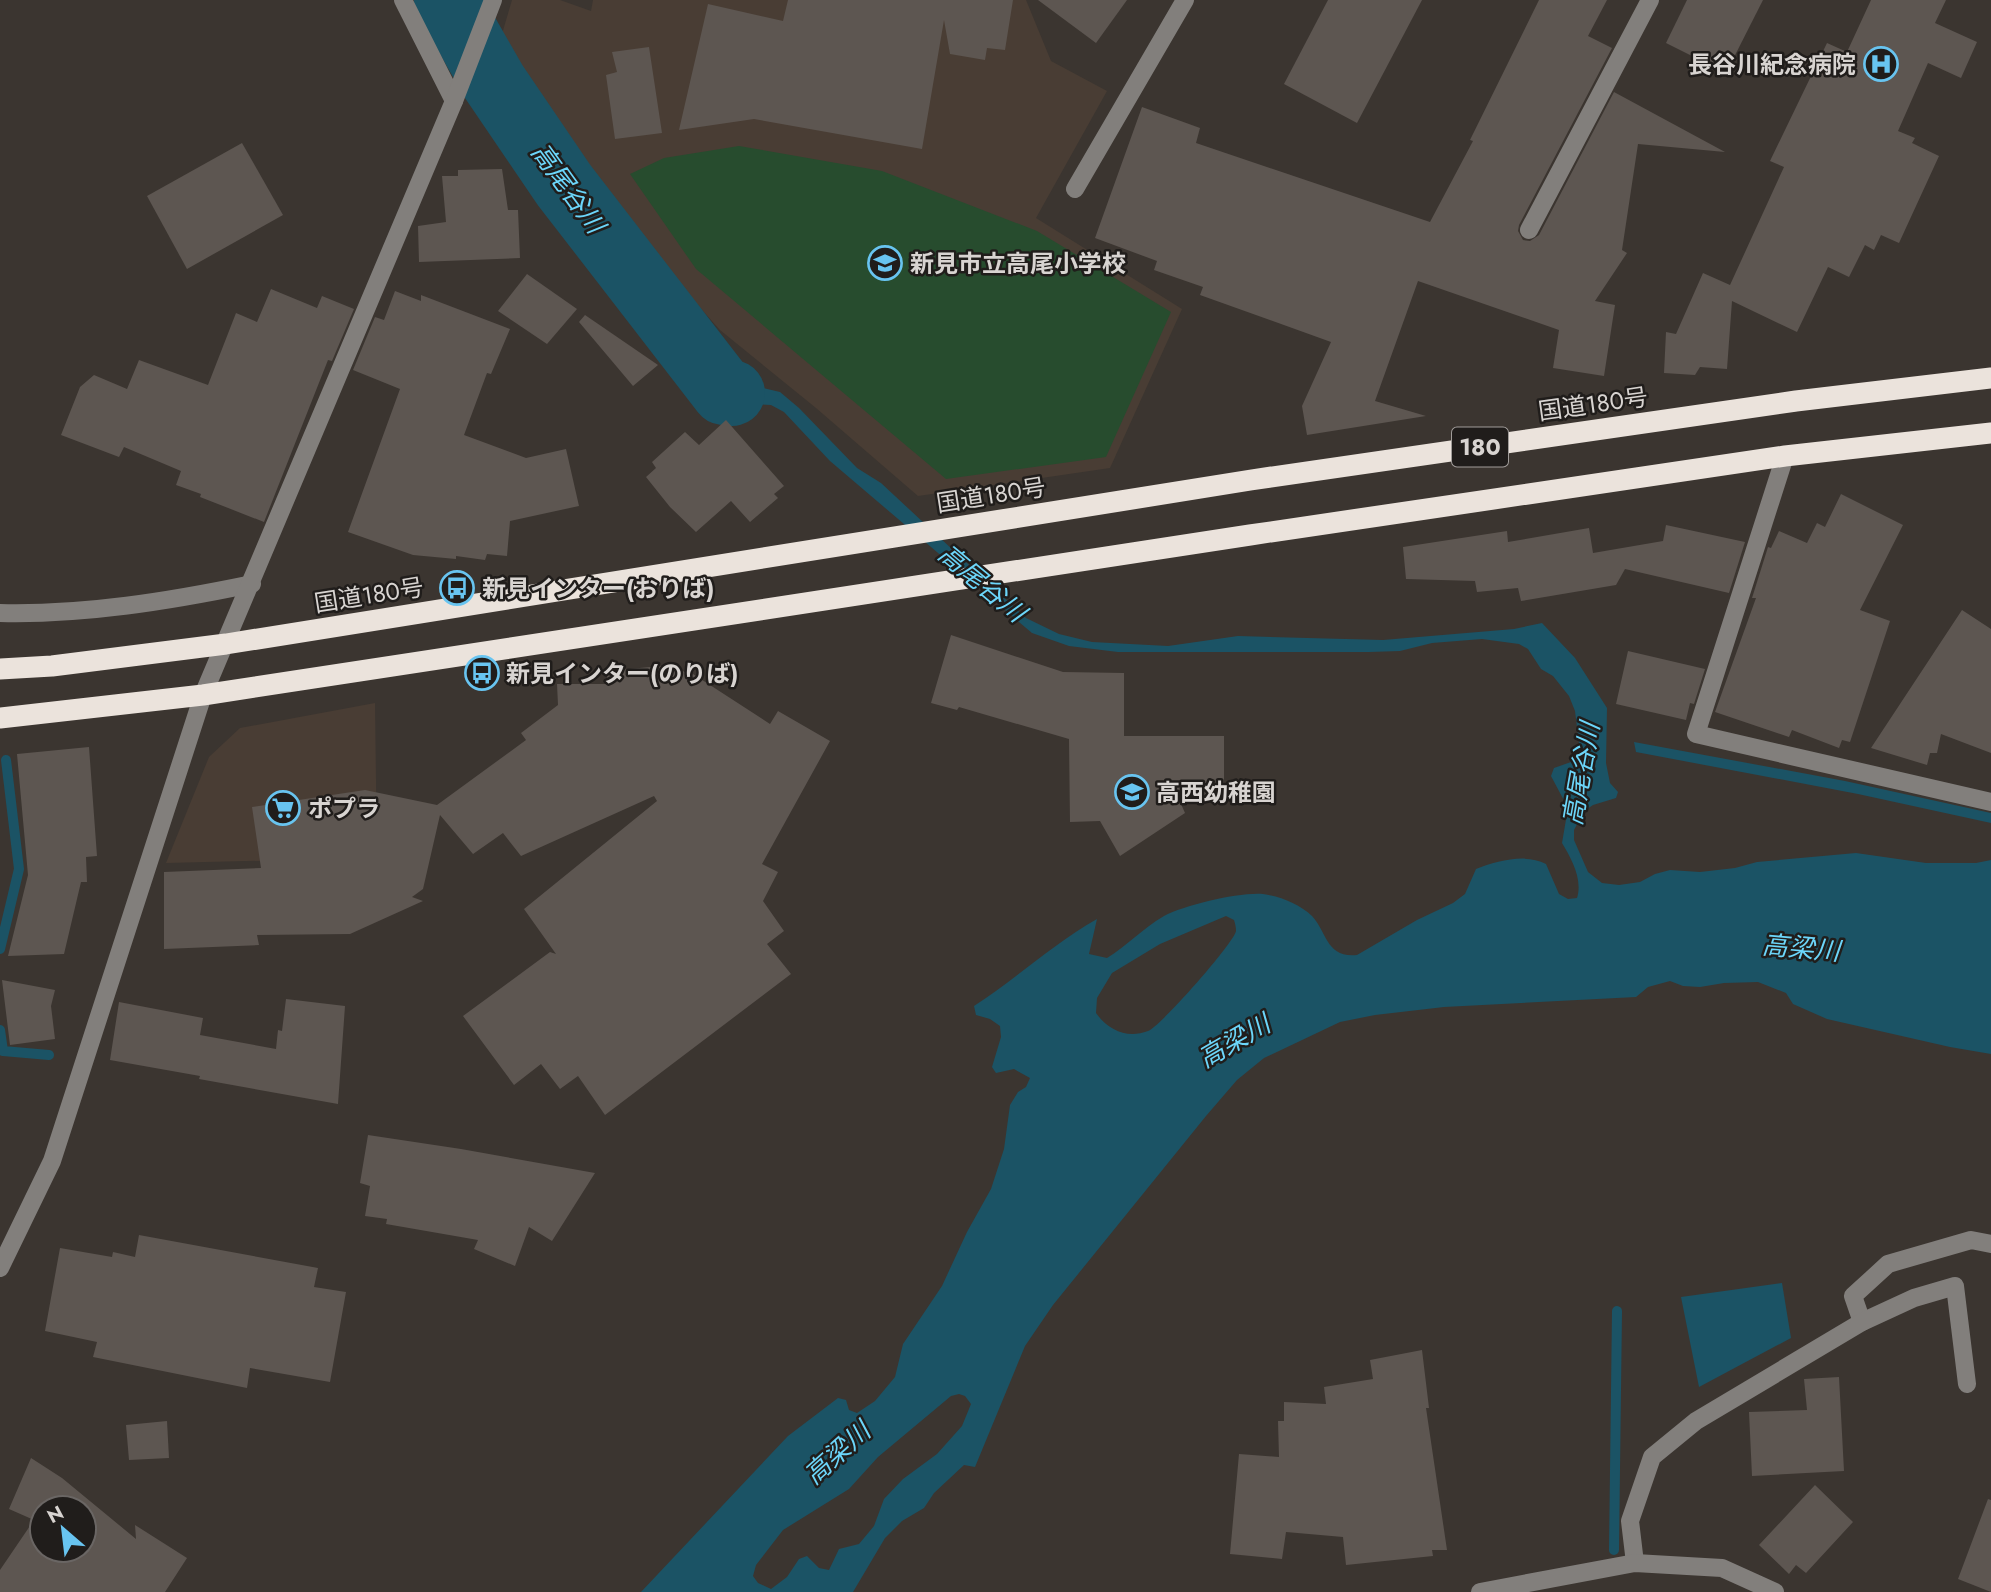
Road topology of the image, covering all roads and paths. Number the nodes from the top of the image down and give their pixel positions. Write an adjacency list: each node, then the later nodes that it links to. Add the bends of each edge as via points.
1 (403, 0): 5 (street)
2 (1185, 0): 6 (street)
3 (1650, 0): 7 (street)
4 (490, 6): 5 (street)
5 (454, 100): 11 (street)
6 (1075, 189)
7 (1529, 230)
8 (1991, 378): 13 (highway, 国道180号 / 180, via 1783,403 1265,478)
9 (1991, 433): 10 (highway, 180)
10 (1785, 456): 15 (highway, 180); 17 (street, via 1696,734)
11 (252, 583): 12 (street, via 180,599 33,614); 13 (street)
12 (0, 613)
13 (226, 644): 14 (highway, 国道180号 / 180); 15 (street)
14 (0, 669)
15 (203, 695): 16 (highway, 180); 19 (street, via 52,1161)
16 (0, 718)
17 (1991, 802)
18 (1991, 1244): 20 (street, via 1971,1240 1888,1264 1853,1296)
19 (0, 1268)
20 (1862, 1322): 21 (street, via 1914,1298 1955,1286); 22 (street, via 1696,1421 1652,1457 1630,1521)
21 (1967, 1384)
22 (1635, 1563): 23 (street); 24 (street, via 1722,1568)
23 (1480, 1592)
24 (1775, 1592)

